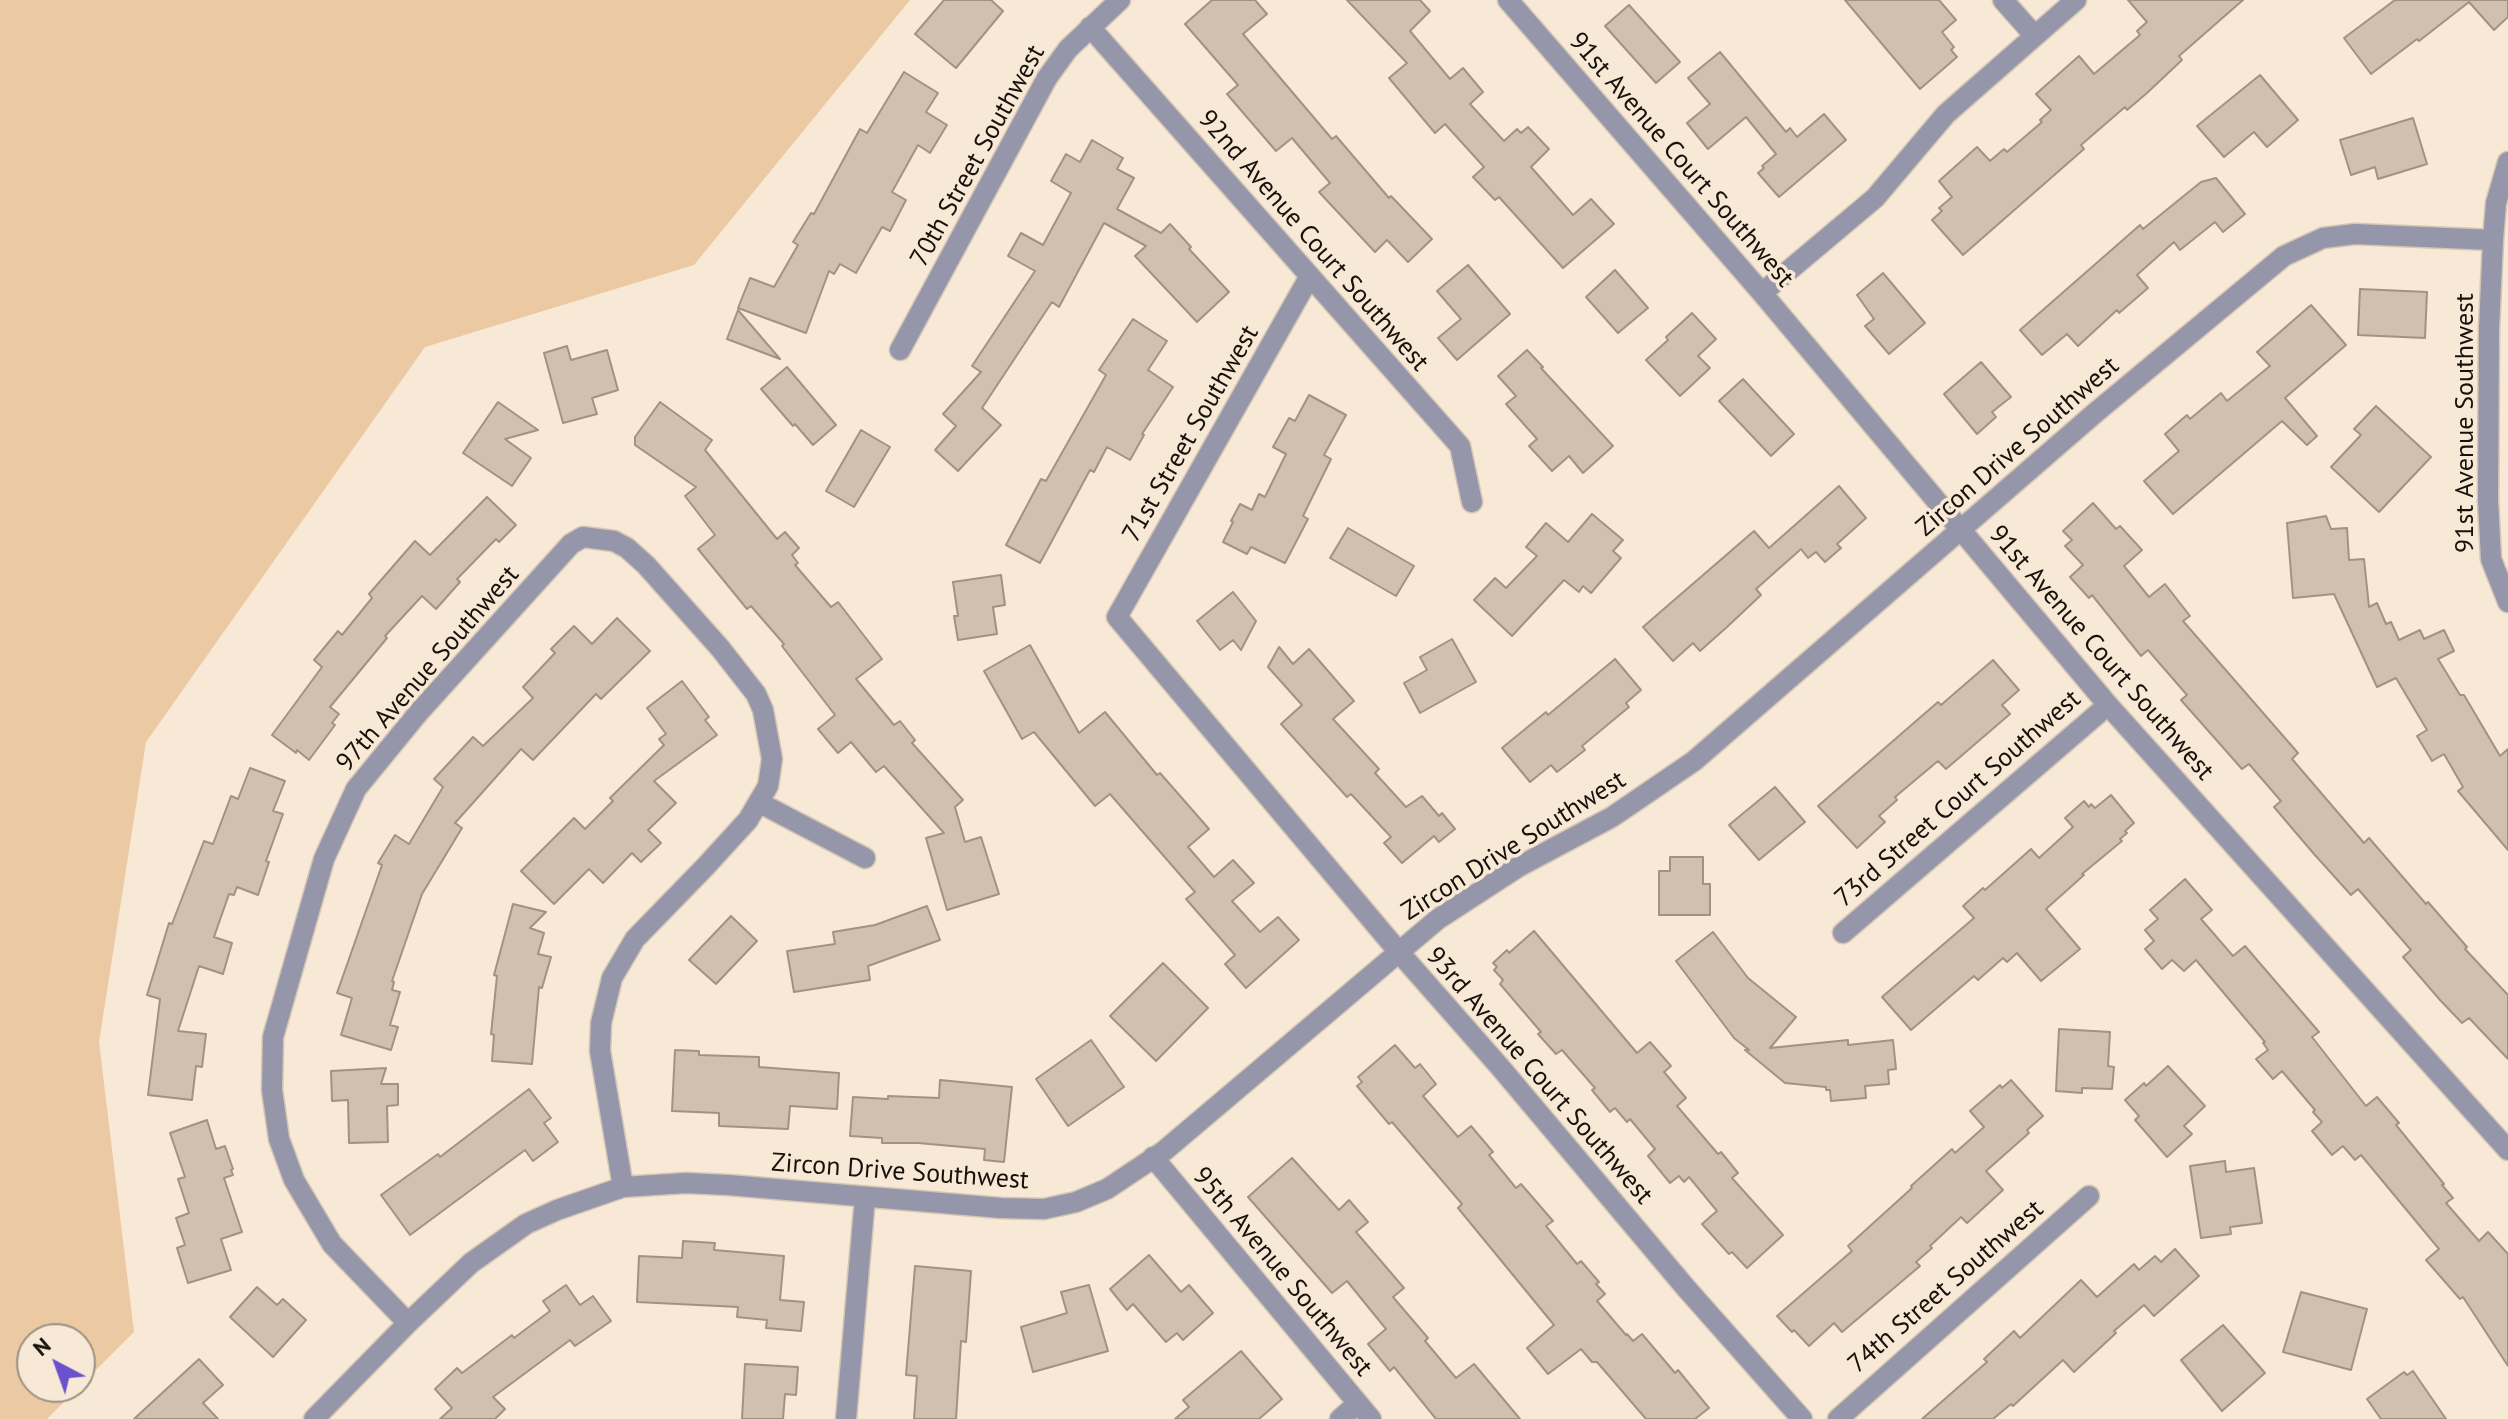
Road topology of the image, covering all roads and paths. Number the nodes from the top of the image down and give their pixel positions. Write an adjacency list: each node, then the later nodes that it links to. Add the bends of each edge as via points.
1 (1120, 0): 5 (street, 70th Street Southwest)
2 (1508, 0): 10 (street, 91st Avenue Court Southwest)
3 (2003, 0): 6 (street)
4 (2076, 0): 6 (street)
5 (1090, 27): 9 (street, 92nd Avenue Court Southwest); 11 (street, 70th Street Southwest, via 1047,78)
6 (2034, 35): 10 (street, via 1946,114 1875,198)
7 (2508, 162): 8 (street, via 2496,203)
8 (2493, 240): 13 (street, Zircon Drive Southwest, via 2355,234 2323,238 2293,251); 14 (street, 91st Avenue Southwest, via 2489,515 2491,559)
9 (1310, 276): 12 (street, 92nd Avenue Court Southwest, via 1460,446); 15 (street, 71st Street Southwest)
10 (1762, 293): 13 (street, 91st Avenue Court Southwest)
11 (900, 350)
12 (1472, 502)
13 (1961, 529): 16 (street, 91st Avenue Court Southwest); 20 (street, Zircon Drive Southwest, via 1694,761 1612,817 1451,910)
14 (2508, 602)
15 (1117, 617): 20 (street, 93rd Avenue Court Southwest)
16 (2108, 705): 19 (street, 73rd Street Court Southwest); 21 (street, 91st Avenue Court Southwest)
17 (760, 803): 18 (street); 23 (street, via 635,939 612,978 600,1051); 26 (street, 97th Avenue Southwest, via 772,759 756,694 637,556 614,541 583,537 439,689 356,789 324,859 273,1037 272,1090 279,1139 294,1180 332,1244)
18 (865, 858)
19 (1843, 933)
20 (1398, 951): 22 (street, Zircon Drive Southwest); 31 (street, 93rd Avenue Court Southwest)
21 (2508, 1150)
22 (1153, 1157): 25 (street, Zircon Drive Southwest, via 1107,1189 1044,1209); 27 (street, 95th Avenue Southwest)
23 (623, 1187): 25 (street, Zircon Drive Southwest, via 686,1183); 26 (street, Zircon Drive Southwest, via 526,1224 471,1263)
24 (2089, 1196): 32 (street, 74th Street Southwest)
25 (865, 1197): 29 (street)
26 (408, 1323): 28 (street, Zircon Drive Southwest)
27 (1364, 1412): 30 (street)
28 (314, 1419)
29 (846, 1419)
30 (1340, 1419)
31 (1802, 1419)
32 (1838, 1419)

